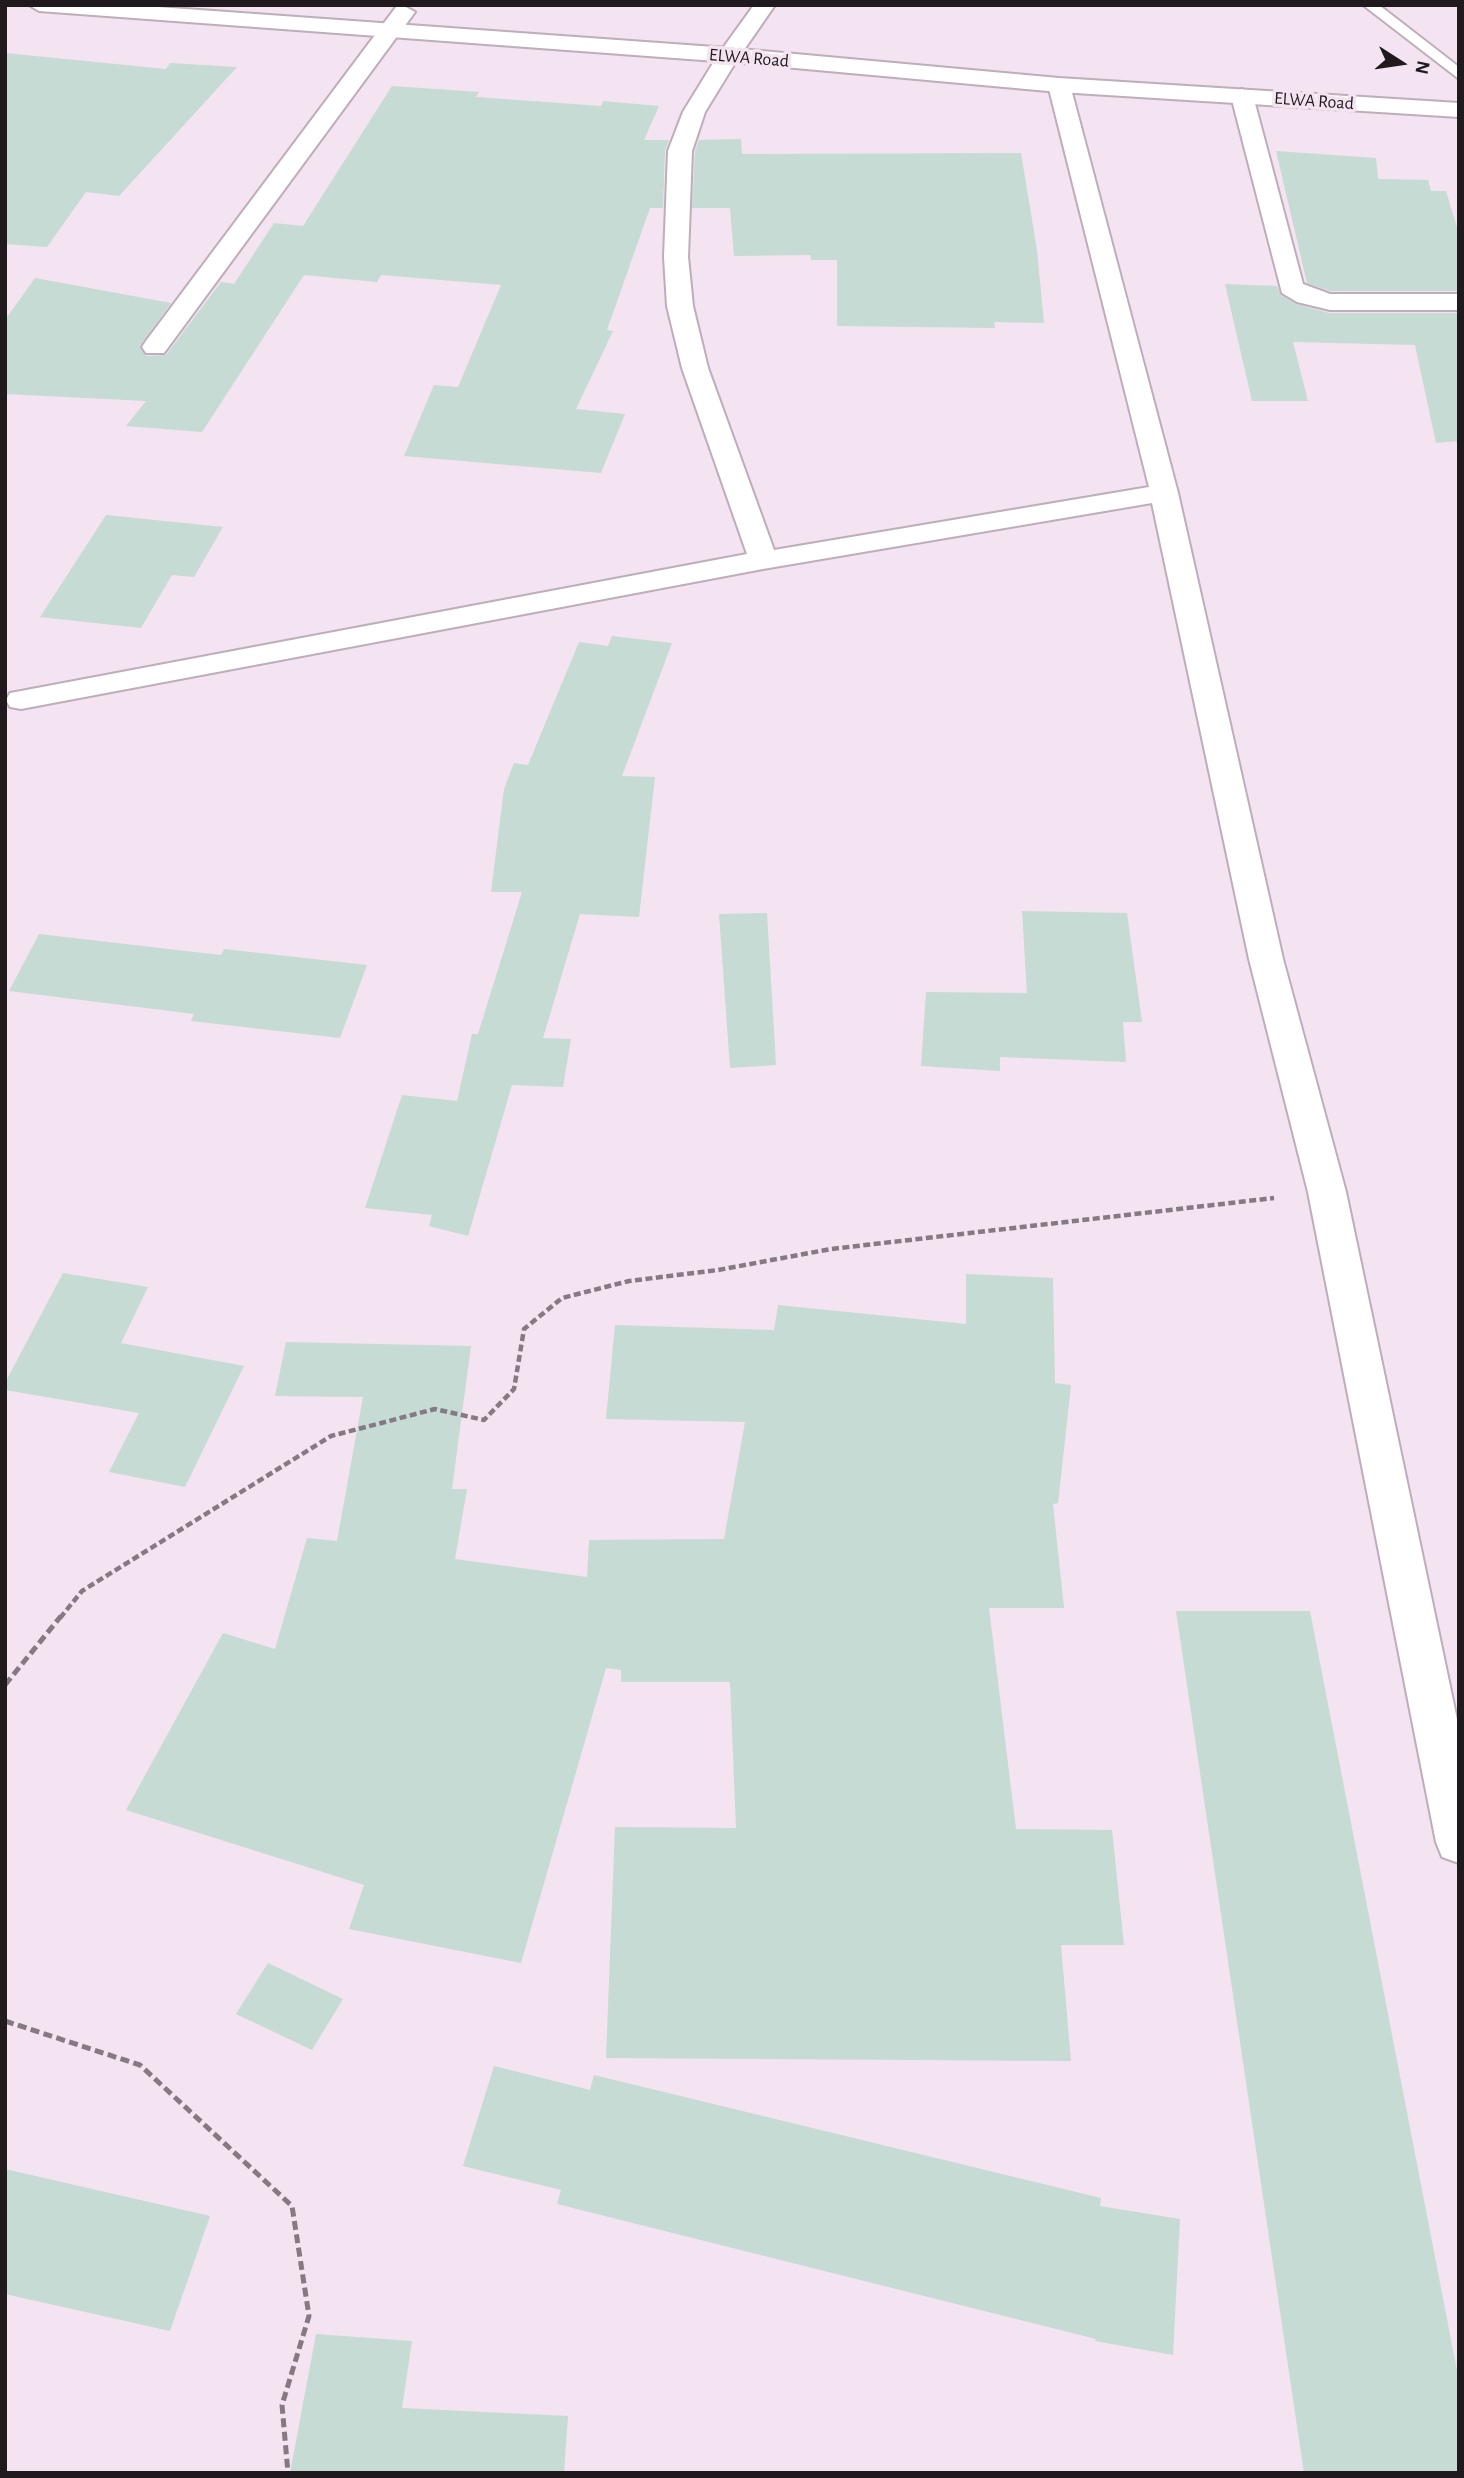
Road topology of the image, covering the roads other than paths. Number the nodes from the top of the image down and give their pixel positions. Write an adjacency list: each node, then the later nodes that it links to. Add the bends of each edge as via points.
1 (39, 5): 5 (street, ELWA Road)
2 (317, 5): 5 (street, ELWA Road)
3 (1370, 5): 7 (lane)
4 (762, 7): 6 (street)
5 (398, 21): 6 (street, ELWA Road); 13 (street)
6 (734, 48): 8 (street, ELWA Road); 9 (street, ELWA Road); 15 (street, via 694,112 680,151 676,257 680,306 695,368)
7 (1459, 75)
8 (1059, 85): 10 (street, ELWA Road); 14 (street)
9 (1459, 94)
10 (1242, 96): 11 (street, ELWA Road); 12 (street, via 1291,288 1306,298 1330,302)
11 (1459, 110)
12 (1459, 302)
13 (155, 347)
14 (1164, 494): 15 (street); 17 (street, via 1266,959 1327,1192)
15 (763, 560): 16 (street)
16 (21, 699)
17 (1459, 1842)

